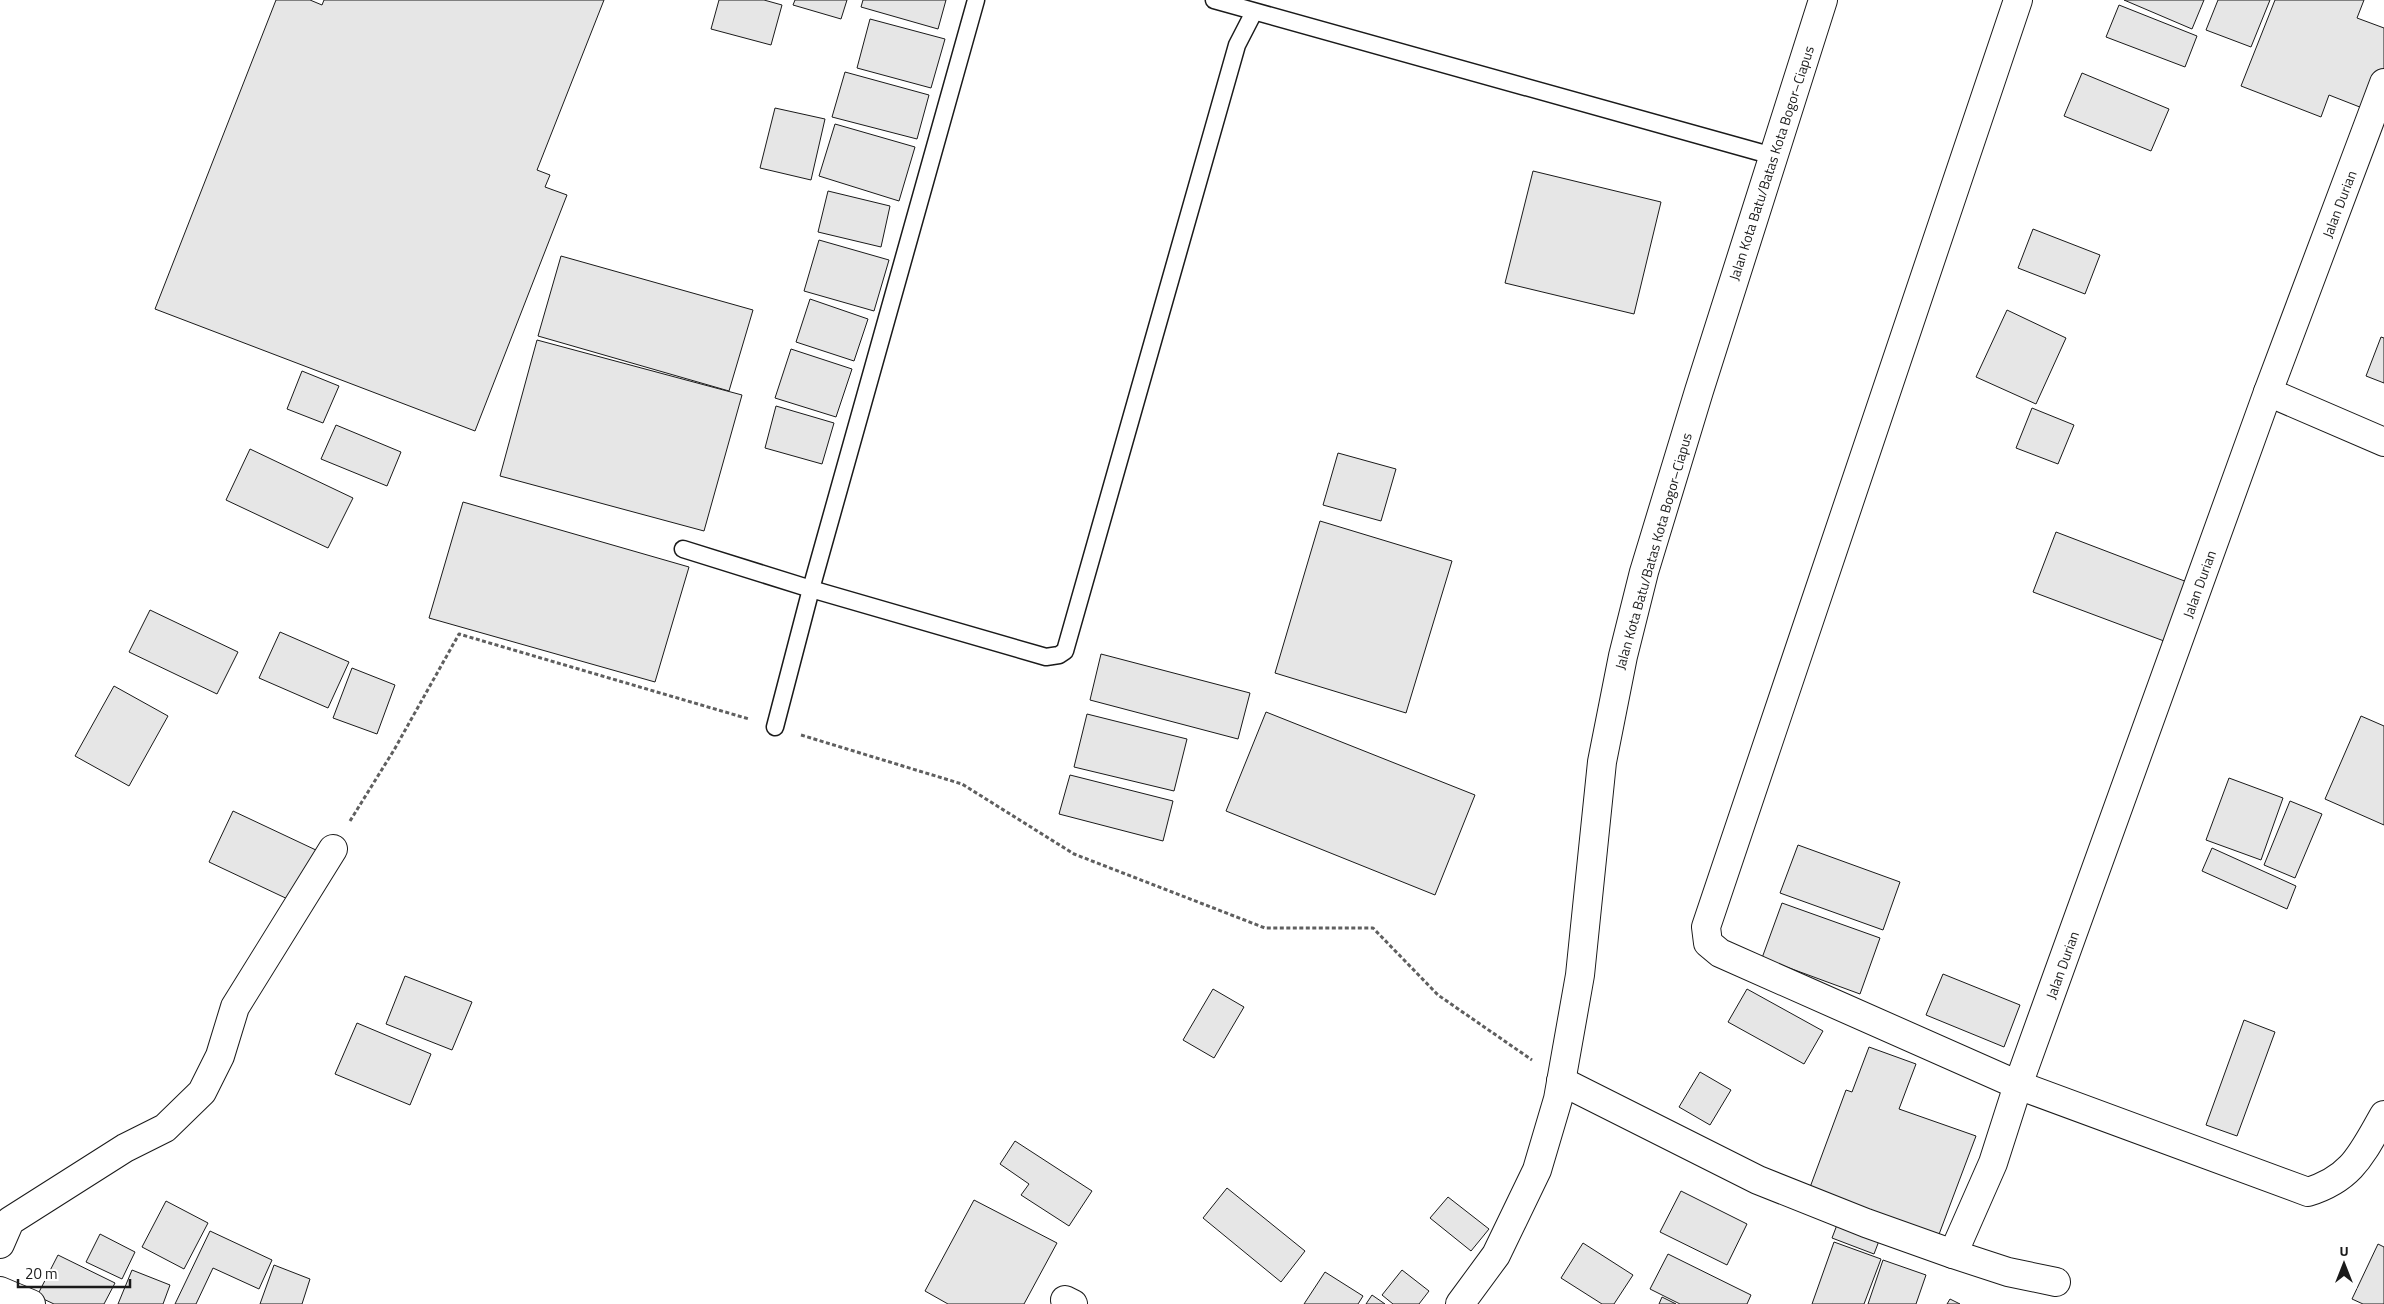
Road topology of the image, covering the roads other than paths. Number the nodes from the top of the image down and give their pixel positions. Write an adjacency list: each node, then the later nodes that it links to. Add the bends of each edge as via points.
1 (976, 0): 11 (lane)
2 (1214, 0): 5 (lane)
3 (1823, 0): 7 (street, Jalan Kota Batu/Batas Kota Bogor–Ciapus)
4 (2018, 0): 15 (street, via 1706,927 1708,943 1720,953)
5 (1254, 12): 7 (lane); 11 (lane, via 1237,46 1065,651 1046,657)
6 (2384, 84): 8 (street, Jalan Durian)
7 (1773, 156): 14 (street, Jalan Kota Batu/Batas Kota Bogor–Ciapus, via 1644,572 1613,698 1602,762 1580,975)
8 (2268, 392): 9 (street); 15 (street, Jalan Durian)
9 (2384, 442)
10 (683, 549): 11 (lane)
11 (811, 589): 12 (lane)
12 (775, 727)
13 (333, 849): 17 (street, via 235,1007 220,1056 202,1092 164,1128 125,1148 10,1221)
14 (1561, 1080): 18 (street, via 1758,1180); 22 (street, Jalan Kota Batu/Batas Kota Bogor–Ciapus, via 1537,1170 1496,1255)
15 (2018, 1086): 16 (street, via 2308,1192 2329,1186 2349,1170); 18 (street, Jalan Durian, via 1993,1163)
16 (2384, 1115)
17 (0, 1244)
18 (1953, 1254): 19 (street, via 2008,1272)
19 (2056, 1282)
20 (0, 1291): 21 (street)
21 (31, 1304)
22 (1460, 1304)

